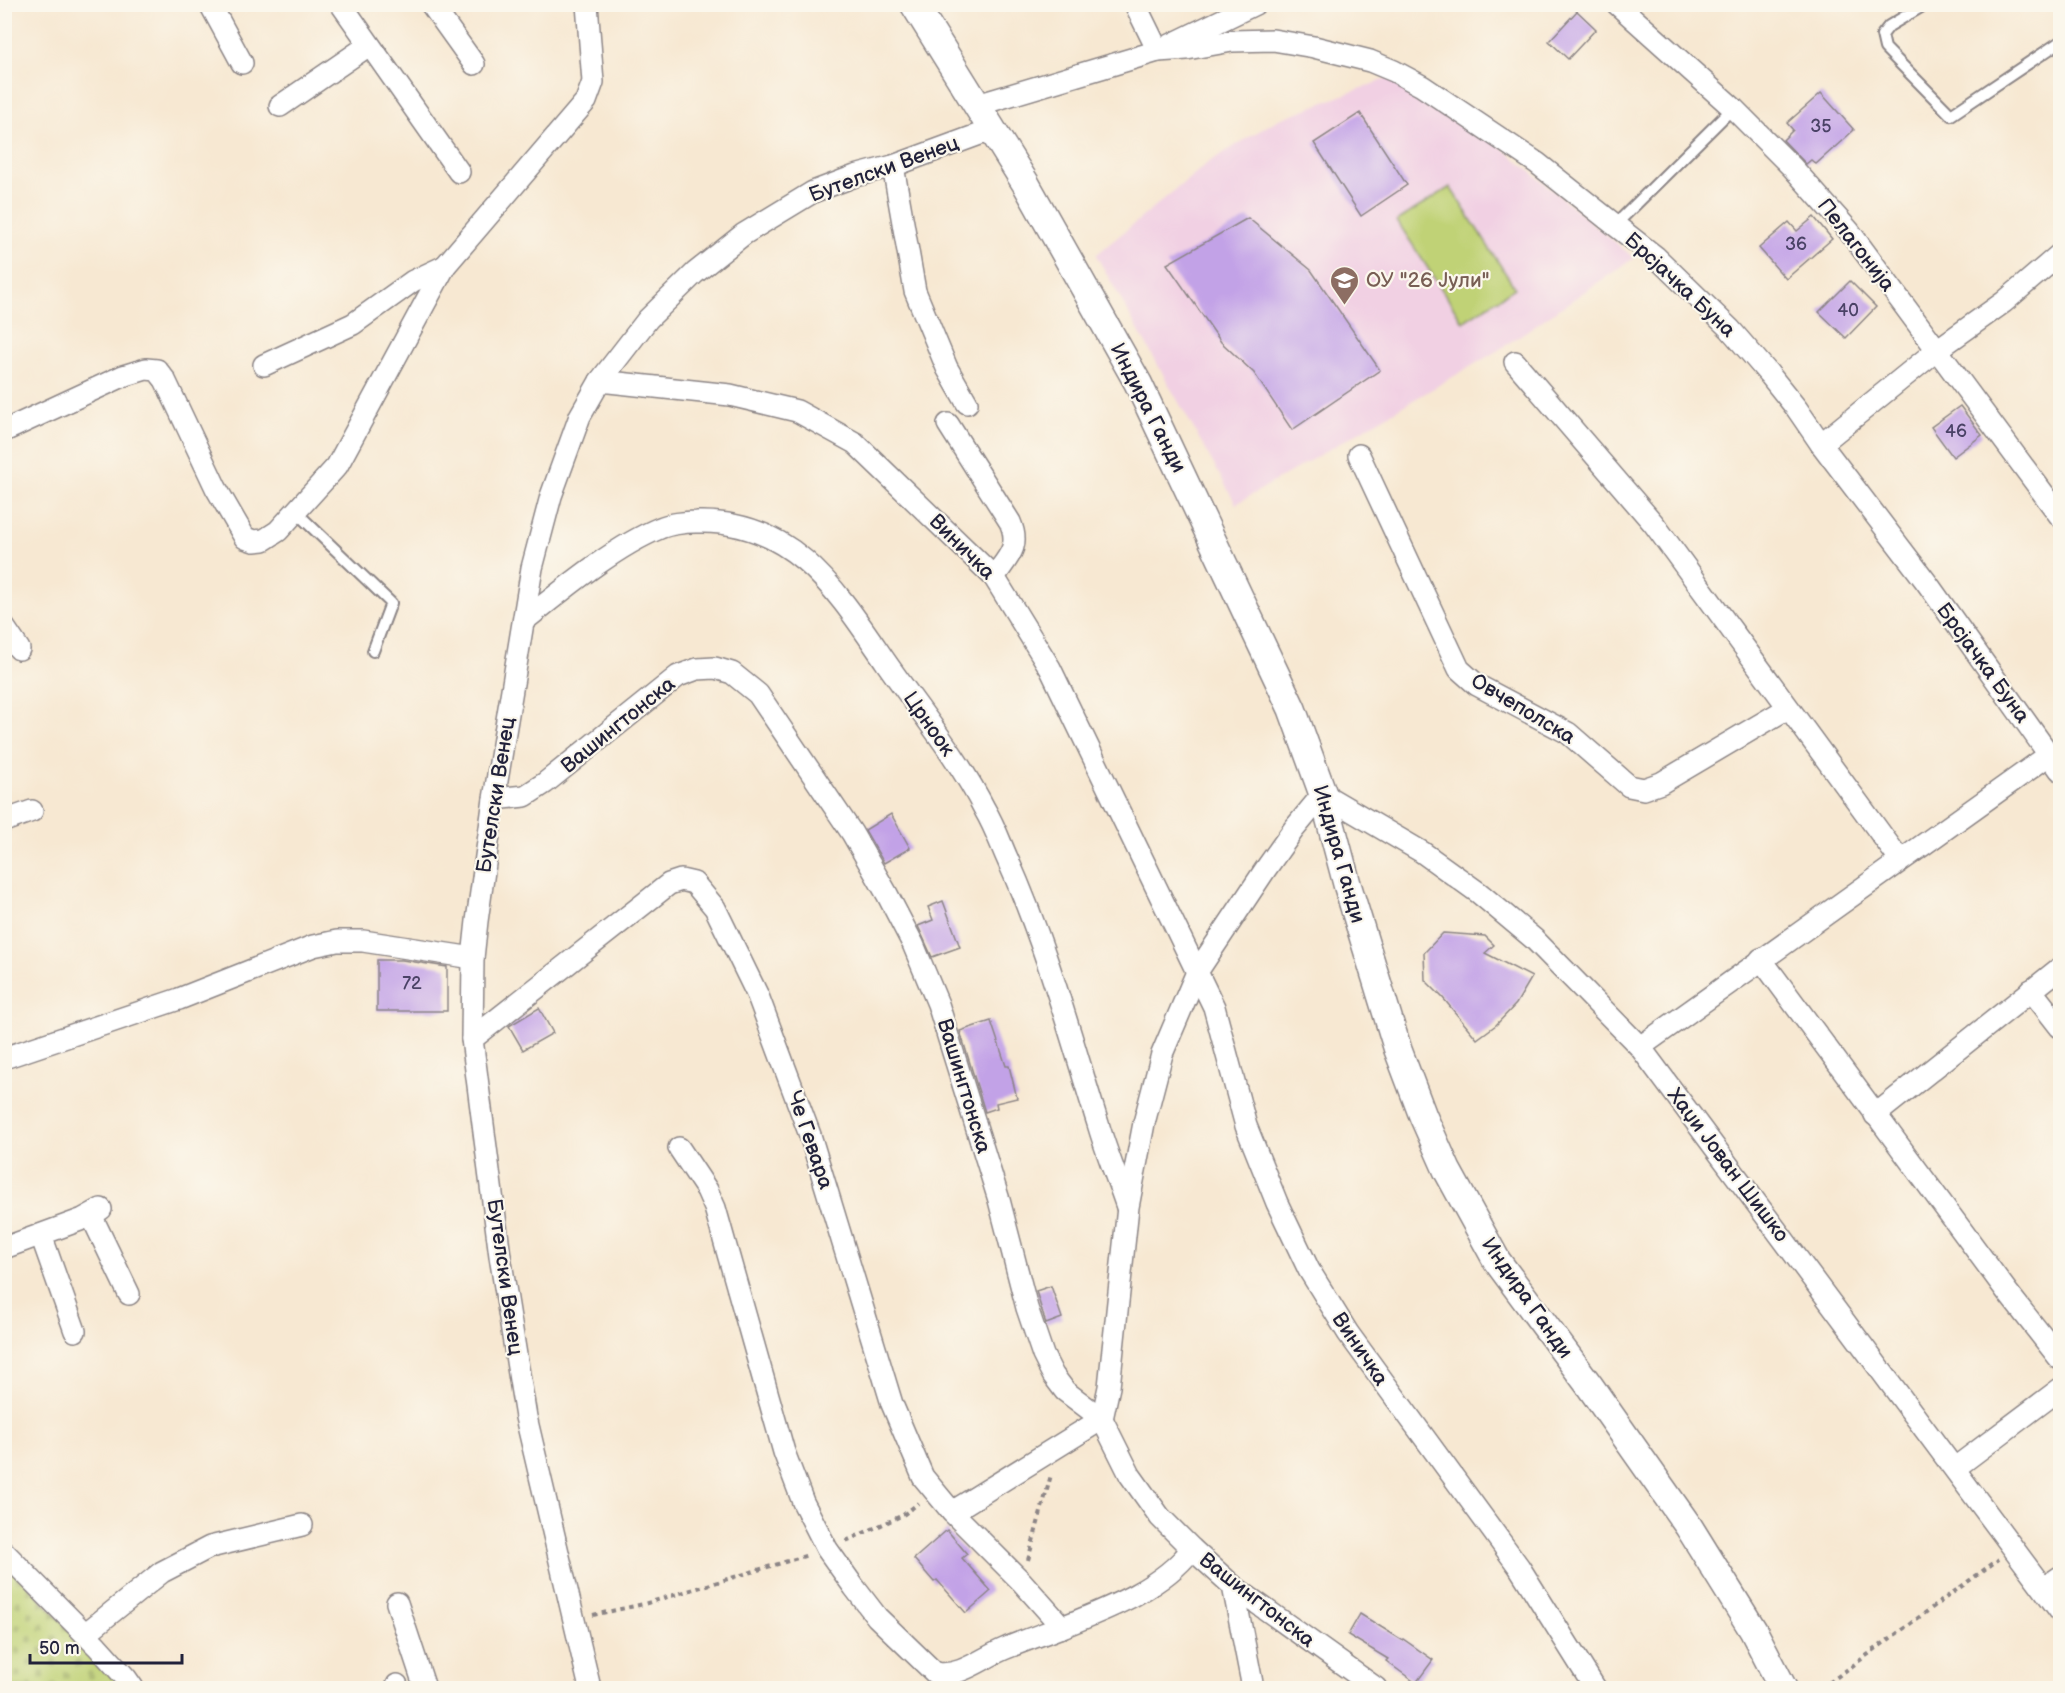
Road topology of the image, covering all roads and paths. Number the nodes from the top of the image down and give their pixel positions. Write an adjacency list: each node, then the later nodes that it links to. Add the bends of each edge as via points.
1 (210, 4): 13 (street)
2 (341, 4): 11 (street)
3 (431, 4): 14 (street)
4 (587, 4): 23 (street, via 592,82 586,101)
5 (914, 4): 15 (street, Индира Ганди)
6 (1135, 4): 12 (street)
7 (1255, 4): 12 (street)
8 (1617, 4): 17 (street, Пелагонија)
9 (1926, 4): 10 (lane, via 1888,26 1882,35 1885,48 1951,115)
10 (2061, 42)
11 (369, 45): 16 (street); 20 (street)
12 (1158, 51): 15 (street); 21 (street, Брсјачка Буна, via 1273,40 1370,61 1422,86 1537,163)
13 (242, 63)
14 (474, 64)
15 (977, 105): 18 (street, Индира Ганди)
16 (280, 106)
17 (1733, 108): 21 (lane); 24 (street, Пелагонија, via 1849,231)
18 (991, 130): 19 (street, Бутелски Венец); 42 (street, Индира Ганди, via 1026,184 1138,383 1292,709)
19 (893, 166): 27 (street, Бутелски Венец, via 813,192 744,234 648,318); 28 (street, via 915,291 946,368)
20 (459, 172)
21 (1615, 225): 31 (street, Брсјачка Буна, via 1656,257 1730,329 1797,408)
22 (2061, 254): 24 (street, via 2004,302)
23 (445, 266): 26 (street, via 413,280 352,324); 33 (street, via 337,466)
24 (1937, 350): 31 (street); 34 (street, Пелагонија)
25 (1515, 362): 40 (street, via 1653,524)
26 (264, 365)
27 (600, 381): 35 (street, Виничка, via 730,395 797,411 855,443); 36 (street, Бутелски Венец, via 580,416 551,496 532,568)
28 (967, 403)
29 (948, 424): 35 (street, via 1016,535 1014,549)
30 (4, 431): 33 (street, via 123,376 157,370 245,537 264,540)
31 (1821, 444): 41 (street, Брсјачка Буна)
32 (1359, 455): 40 (street, Овчеполска, via 1459,669 1477,685 1568,733 1629,786 1644,789 1661,783)
33 (296, 512): 39 (lane, via 391,603)
34 (2061, 516)
35 (994, 577): 50 (street, Виничка, via 1050,668)
36 (525, 620): 43 (street, Бутелски Венец); 58 (street, Црноок, via 576,580 662,527 695,522 734,524 777,540 817,571 841,597 945,745 985,810 1044,949)
37 (4, 627): 38 (street)
38 (19, 649)
39 (373, 651)
40 (1788, 708): 46 (street)
41 (2055, 762): 46 (street)
42 (1323, 794): 50 (street, via 1270,861); 54 (street, Хаџи Јован Шишко, via 1422,852 1479,893 1534,939); 91 (street, Индира Ганди, via 1398,1050 1447,1170 1497,1261 1689,1527 1753,1630)
43 (494, 799): 47 (street, Бутелски Венец); 66 (street, Вашингтонска, via 525,796 545,783 678,676 716,668 732,673 758,694 852,833 913,944 941,1014 1043,1355)
44 (32, 811): 45 (street)
45 (4, 821)
46 (1900, 860): 48 (street)
47 (472, 958): 53 (street, Бутелски Венец); 55 (street, via 363,941 313,946 179,999)
48 (1761, 959): 54 (street); 56 (street)
49 (2061, 968): 51 (street)
50 (1197, 972): 58 (street, via 1162,1054); 90 (street, Виничка, via 1214,1007 1246,1126 1309,1270 1347,1334 1519,1567)
51 (2031, 990): 52 (street); 56 (street)
52 (2061, 1027)
53 (472, 1039): 70 (street, Че Гевара, via 669,884 681,880 694,883 715,908 758,996 810,1135 892,1404 923,1477); 82 (street, Бутелски Венец, via 526,1417)
54 (1640, 1047): 69 (street, Хаџи Јован Шишко)
55 (4, 1058)
56 (1875, 1115): 63 (street)
57 (679, 1148): 74 (street, via 715,1208 784,1452)
58 (1128, 1207): 64 (street)
59 (41, 1235): 60 (street); 61 (street, via 96,1212); 62 (street)
60 (4, 1248)
61 (129, 1294)
62 (75, 1331)
63 (2061, 1359)
64 (1109, 1387): 66 (street); 67 (street)
65 (2061, 1389): 69 (street)
66 (1065, 1391): 67 (street, Вашингтонска)
67 (1102, 1419): 68 (street); 75 (street, Вашингтонска, via 1130,1476 1160,1517)
68 (1060, 1445): 71 (street); 77 (path)
69 (1955, 1468): 73 (street, Хаџи Јован Шишко)
70 (934, 1492): 71 (street, Че Гевара); 74 (path, via 903,1515)
71 (952, 1512): 77 (street, Че Гевара)
72 (302, 1525): 84 (street, via 210,1547 162,1572)
73 (2014, 1548): 78 (street, Хаџи Јован Шишко); 92 (path)
74 (827, 1549): 82 (path, via 644,1604); 83 (street, via 877,1617 935,1674 955,1673)
75 (1192, 1549): 79 (street, Вашингтонска); 83 (street, via 1174,1568 1146,1587)
76 (4, 1552): 84 (street)
77 (1022, 1582): 83 (street, Че Гевара)
78 (2052, 1583): 81 (street, Хаџи Јован Шишко)
79 (1233, 1586): 88 (street); 89 (street, Вашингтонска)
80 (397, 1603): 86 (street)
81 (2061, 1611)
82 (574, 1619): 87 (street, Бутелски Венец)
83 (1062, 1627)
84 (86, 1634): 85 (street)
85 (133, 1689)
86 (425, 1689)
87 (590, 1689)
88 (1253, 1689)
89 (1376, 1689)
90 (1595, 1689)
91 (1783, 1689)
92 (1821, 1689)

